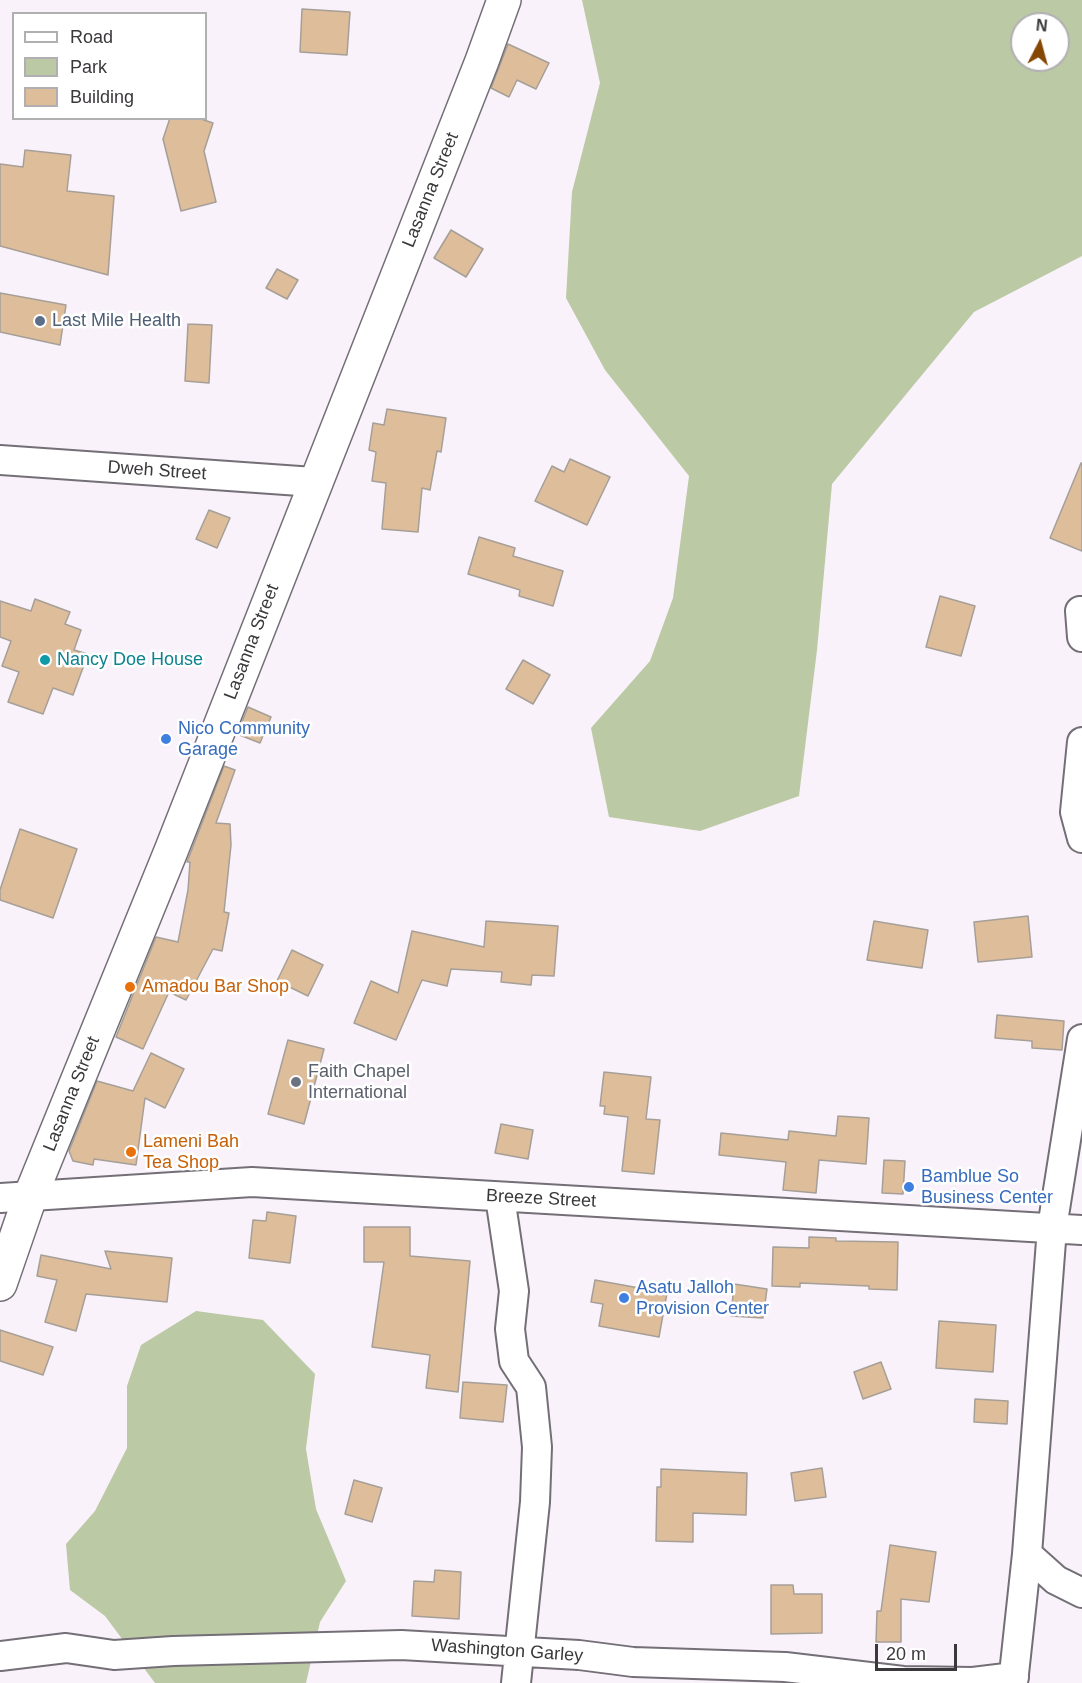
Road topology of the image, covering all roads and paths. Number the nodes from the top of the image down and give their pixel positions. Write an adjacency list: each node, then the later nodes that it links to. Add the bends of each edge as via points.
1 (504, 0): 3 (street, Lasanna Street)
2 (0, 460): 3 (street, Dweh Street)
3 (314, 482): 7 (street, Lasanna Street, via 171,851)
4 (1082, 742): 5 (street, via 1075,812)
5 (1082, 838)
6 (1082, 1039): 10 (street)
7 (15, 1197): 8 (street, Breeze Street, via 252,1182); 12 (street, Lasanna Street)
8 (500, 1197): 10 (street, Breeze Street); 15 (street, via 514,1291 510,1329 514,1361 531,1387 537,1447)
9 (1082, 1212): 10 (street)
10 (1052, 1228): 11 (street, Breeze Street); 13 (street)
11 (1082, 1230)
12 (0, 1284)
13 (1028, 1554): 14 (street, via 1056,1580); 17 (street)
14 (1082, 1593)
15 (520, 1652): 16 (street, Washington Garley, via 401,1645 114,1655 66,1648); 17 (street, Washington Garley, via 633,1662 785,1667 903,1681); 18 (street)
16 (0, 1656)
17 (1013, 1680)
18 (516, 1683)

